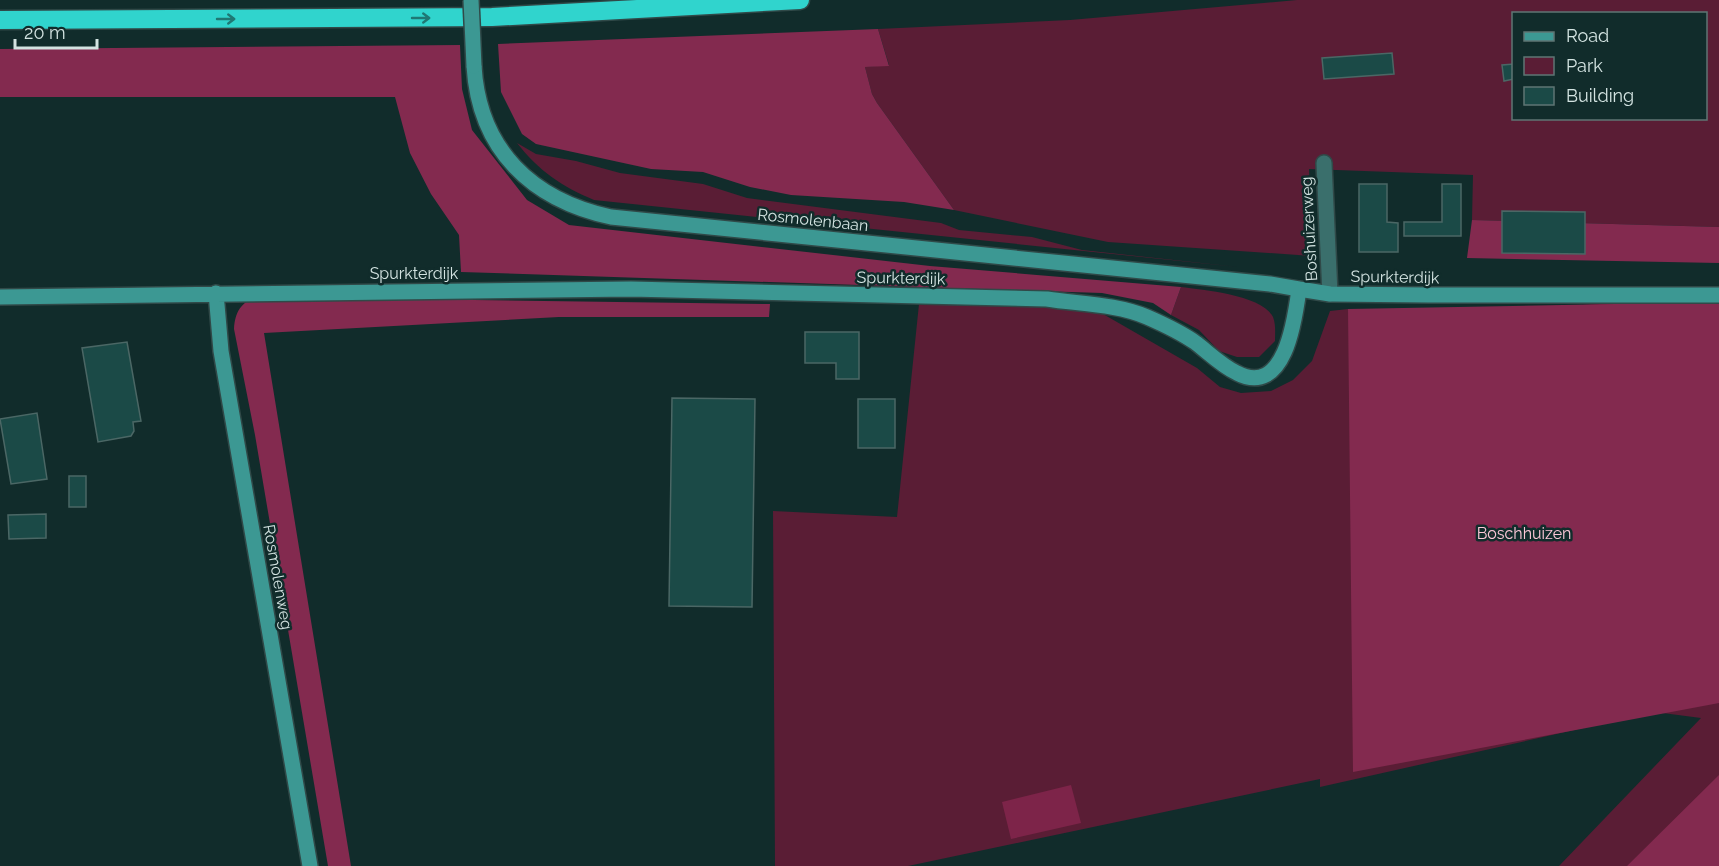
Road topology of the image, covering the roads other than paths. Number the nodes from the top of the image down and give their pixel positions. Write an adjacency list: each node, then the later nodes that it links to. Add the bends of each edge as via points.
1 (471, 0): 5 (street, Rosmolenbaan, bridge, via 479,102 490,133 508,160 541,191 583,211)
2 (800, 0): 3 (highway, one-way to 2, via 492,17)
3 (0, 20)
4 (1324, 163): 7 (street, Boshuizerweg)
5 (1299, 289): 6 (street, Spurkterdijk, via 1280,364 1268,374 1256,377 1238,374 1193,342 1146,316 1047,299 631,289); 7 (street, Spurkterdijk)
6 (216, 293): 9 (street, Spurkterdijk); 10 (street, Rosmolenweg, via 221,351)
7 (1330, 294): 8 (street, Spurkterdijk)
8 (1719, 295)
9 (0, 297)
10 (310, 866)

